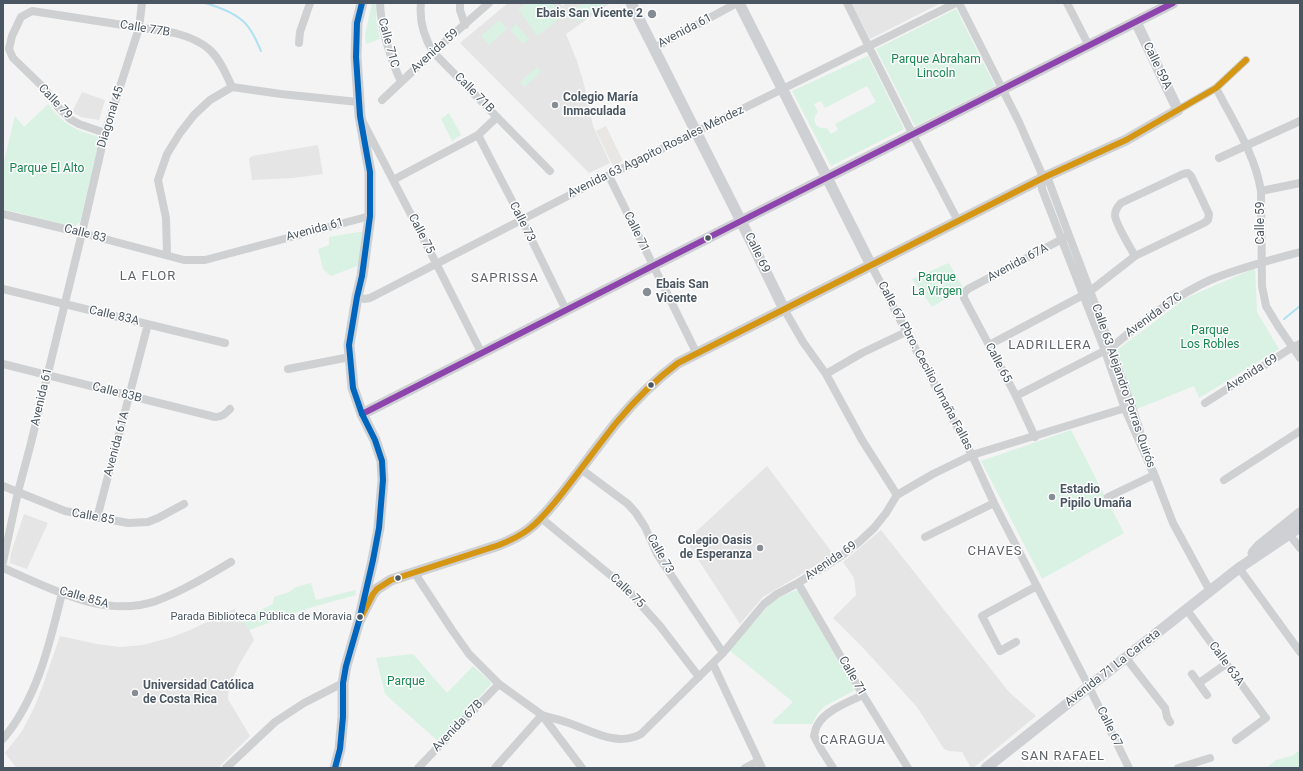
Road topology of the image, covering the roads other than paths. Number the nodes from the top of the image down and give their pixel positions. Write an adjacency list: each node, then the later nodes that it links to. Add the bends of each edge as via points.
1 (142, 3): 17 (street, Diagonal 45)
2 (310, 3): 18 (street)
3 (362, 3): 31 (main road, via 357,23)
4 (380, 3): 25 (street, Calle 71C, via 382,29)
5 (421, 3): 22 (street, Calle 71B, via 421,21)
6 (460, 3): 16 (street)
7 (489, 3): 16 (street, Avenida 59)
8 (631, 3): 21 (main road, Calle 69)
9 (738, 3): 21 (street, Avenida 61); 28 (main road, Calle 67 Pbro. Cecilio Umaña Fallas)
10 (847, 3): 20 (street)
11 (956, 3): 20 (street, Avenida 63 Agapito Rosales Méndez)
12 (959, 3): 29 (street, Calle 63 Alejandro Porras Quirós)
13 (1067, 3): 19 (street)
14 (1174, 3): 15 (main road)
15 (1136, 22): 19 (main road); 32 (main road, Calle 59A)
16 (465, 25): 22 (street, Avenida 59)
17 (139, 28): 23 (street, Calle 77B, via 32,11 21,17 12,36 9,48); 26 (street, Calle 77B, via 175,33 205,45 216,56); 37 (street, Diagonal 45)
18 (299, 43)
19 (1089, 46): 29 (main road)
20 (869, 47): 28 (street, Avenida 63 Agapito Rosales Méndez); 39 (street)
21 (654, 48): 36 (main road, Calle 69)
22 (433, 52): 25 (street, Avenida 59); 34 (street, Calle 71B)
23 (13, 58): 37 (street, Calle 79, via 46,90 70,119)
24 (1246, 60): 27 (street)
25 (401, 82): 30 (street, Avenida 59)
26 (232, 88): 31 (street); 57 (street, via 210,100 194,115 167,154 158,180 166,218)
27 (1216, 88): 32 (street); 40 (street, Calle 59)
28 (783, 90): 36 (street, Avenida 63 Agapito Rosales Méndez); 44 (main road, Calle 67 Pbro. Cecilio Umaña Fallas)
29 (1003, 90): 39 (main road); 45 (street, Calle 63 Alejandro Porras Quirós)
30 (382, 100)
31 (358, 102): 33 (main road)
32 (1178, 110): 45 (main road, via 1126,140)
33 (360, 116): 46 (street, Calle 75); 50 (main road, via 370,172)
34 (497, 117): 38 (street); 42 (street, Calle 71B)
35 (1300, 121): 40 (street)
36 (696, 132): 43 (street, Avenida 63 Agapito Rosales Méndez); 52 (main road, Calle 69)
37 (105, 134): 54 (street, Diagonal 45)
38 (478, 135): 46 (street); 51 (street, Calle 73)
39 (912, 135): 44 (main road); 53 (street)
40 (1246, 145): 41 (street); 48 (street, Calle 59, via 1259,176)
41 (1219, 158)
42 (550, 171)
43 (609, 176): 51 (street, Avenida 63 Agapito Rosales Méndez); 61 (street, Calle 71)
44 (827, 178): 52 (main road); 62 (main road, Calle 67 Pbro. Cecilio Umaña Fallas)
45 (1044, 178): 53 (main road); 55 (street, Calle 63 Alejandro Porras Quirós, via 1042,189)
46 (394, 180): 60 (street, Calle 75)
47 (1300, 183): 48 (street)
48 (1261, 191): 59 (street, Calle 59)
49 (3, 214): 54 (street, Calle 83)
50 (370, 216): 57 (street, Avenida 61, via 205,260 184,260); 66 (main road)
51 (522, 220): 60 (street, Avenida 63 Agapito Rosales Méndez); 69 (street, Calle 73)
52 (741, 221): 61 (main road); 68 (main road, Calle 69)
53 (958, 221): 62 (main road)
54 (82, 233): 57 (street, Calle 83); 67 (street, Avenida 61)
55 (1065, 238): 64 (street, Avenida 67A); 65 (street, Calle 63 Alejandro Porras Quirós)
56 (1300, 252): 59 (street, Avenida 67C)
57 (167, 254)
58 (1135, 256): 58 (street, via 1208,220 1209,214 1188,173 1121,203 1117,208 1117,222); 65 (street)
59 (1262, 262): 74 (street, Calle 59, via 1262,286 1266,306 1278,326); 75 (street, Avenida 67C, via 1210,280 1185,293)
60 (436, 263): 66 (street, Avenida 63 Agapito Rosales Méndez, via 370,298); 76 (street, Calle 75)
61 (653, 265): 69 (main road); 77 (street, Calle 71)
62 (871, 265): 68 (main road); 71 (street, Calle 67 Pbro. Cecilio Umaña Fallas)
63 (3, 289): 67 (street, Calle 83A)
64 (968, 289): 73 (street, Calle 65, via 964,293 964,298)
65 (1086, 294): 73 (street); 75 (street, Calle 63 Alejandro Porras Quirós)
66 (357, 297): 78 (main road, via 349,345)
67 (64, 304): 70 (street, Calle 83A); 83 (street, Avenida 61)
68 (784, 309): 77 (main road); 82 (street, Calle 69)
69 (566, 310): 76 (main road)
70 (148, 324): 72 (street, Calle 83A); 84 (street, Avenida 61A)
71 (906, 332): 82 (street); 92 (street, Calle 67 Pbro. Cecilio Umaña Fallas)
72 (225, 343)
73 (989, 345): 85 (street, Calle 65)
74 (1297, 346): 79 (street, Calle 59); 86 (street, Avenida 69)
75 (1108, 349): 85 (street, Avenida 67C); 87 (street, Calle 63 Alejandro Porras Quirós)
76 (481, 352): 89 (main road)
77 (696, 352): 93 (main road, via 649,386 617,422)
78 (350, 357): 81 (street); 89 (main road, via 353,388)
79 (1300, 358)
80 (3, 364): 83 (street, Calle 83B)
81 (288, 369)
82 (826, 374): 98 (street, Calle 69, via 862,440)
83 (47, 375): 84 (street, Calle 83B); 97 (street, Avenida 61)
84 (130, 396): 88 (street, Calle 83B, via 215,417 220,417); 103 (street, Avenida 61A)
85 (1016, 396): 91 (street, Calle 65)
86 (1205, 404)
87 (1129, 408): 91 (street, Avenida 69); 94 (street, Calle 63 Alejandro Porras Quirós)
88 (230, 410)
89 (362, 414): 109 (main road, via 382,461 379,528)
90 (1300, 430): 95 (street)
91 (1035, 437): 92 (street, Avenida 69)
92 (972, 456): 98 (street, Avenida 69, via 933,474); 100 (street, Calle 67 Pbro. Cecilio Umaña Fallas)
93 (581, 470): 104 (main road); 124 (street, Calle 73, via 628,504 636,513 645,526 657,554)
94 (1154, 475): 99 (street); 118 (street, Calle 63 Alejandro Porras Quirós, via 1173,523)
95 (1224, 480)
96 (3, 486): 97 (street, Calle 85)
97 (18, 492): 103 (street, Calle 85, via 66,511); 110 (street, Avenida 61)
98 (897, 495): 116 (street, Avenida 69, via 886,514 859,542)
99 (1108, 497)
100 (994, 502): 107 (street); 117 (street, Calle 67 Pbro. Cecilio Umaña Fallas)
101 (184, 504): 103 (street, Calle 85, via 148,522 128,523)
102 (1300, 513): 113 (main road, Avenida 71 La Carreta, via 1259,546)
103 (97, 518)
104 (542, 518): 114 (main road, via 511,540); 129 (street, Calle 75, via 626,588 660,626)
105 (1300, 527): 106 (main road, Avenida 71 La Carreta)
106 (1289, 534): 108 (street); 113 (main road, Avenida 71 La Carreta)
107 (925, 538)
108 (1300, 548)
109 (373, 560): 115 (main road, via 375,572 379,577); 121 (main road)
110 (3, 562)
111 (232, 562): 119 (street, Calle 85A, via 172,595 136,606 116,607)
112 (3, 568): 119 (street, Calle 85A)
113 (1239, 568): 118 (main road, Avenida 71 La Carreta); 123 (street)
114 (414, 572): 115 (main road); 132 (street, via 469,654)
115 (391, 580): 121 (main road, via 373,594)
116 (798, 583): 124 (street, Avenida 69, via 764,604); 134 (street, Calle 71)
117 (1037, 586): 122 (street, via 982,616 1000,651); 133 (street, Calle 67 Pbro. Cecilio Umaña Fallas)
118 (1210, 591): 120 (main road, Avenida 71 La Carreta)
119 (62, 593): 138 (street, via 48,651 31,693 14,726)
120 (1187, 610): 125 (main road, Avenida 71 La Carreta); 127 (street, Calle 63A)
121 (359, 621): 130 (main road)
122 (1016, 642)
123 (1300, 652)
124 (723, 653): 126 (street, Avenida 69)
125 (1126, 658): 133 (main road, Avenida 71 La Carreta); 137 (street, via 1165,708)
126 (713, 664): 129 (street, Avenida 69); 141 (street)
127 (1226, 664): 131 (street); 139 (street, Calle 63A, via 1266,718)
128 (1192, 674): 131 (street)
129 (699, 677): 136 (street, Avenida 69, via 634,738 611,739 568,722)
130 (344, 682): 143 (street, via 275,722); 144 (main road, via 340,749)
131 (1199, 683): 135 (street)
132 (498, 684): 136 (street); 145 (street, Avenida 67B)
133 (1090, 687): 150 (main road, Avenida 71 La Carreta); 151 (street, Calle 67)
134 (863, 695): 148 (street, via 826,715 817,726 814,736); 149 (street, Calle 71)
135 (1207, 695)
136 (542, 716): 142 (street); 146 (street)
137 (1170, 722)
138 (3, 739)
139 (1236, 740)
140 (1210, 758): 152 (street)
141 (760, 764): 147 (street)
142 (578, 767)
143 (226, 768)
144 (335, 768)
145 (418, 768)
146 (495, 768)
147 (745, 768)
148 (833, 768)
149 (908, 768)
150 (986, 768)
151 (1129, 768)
152 (1178, 768)

